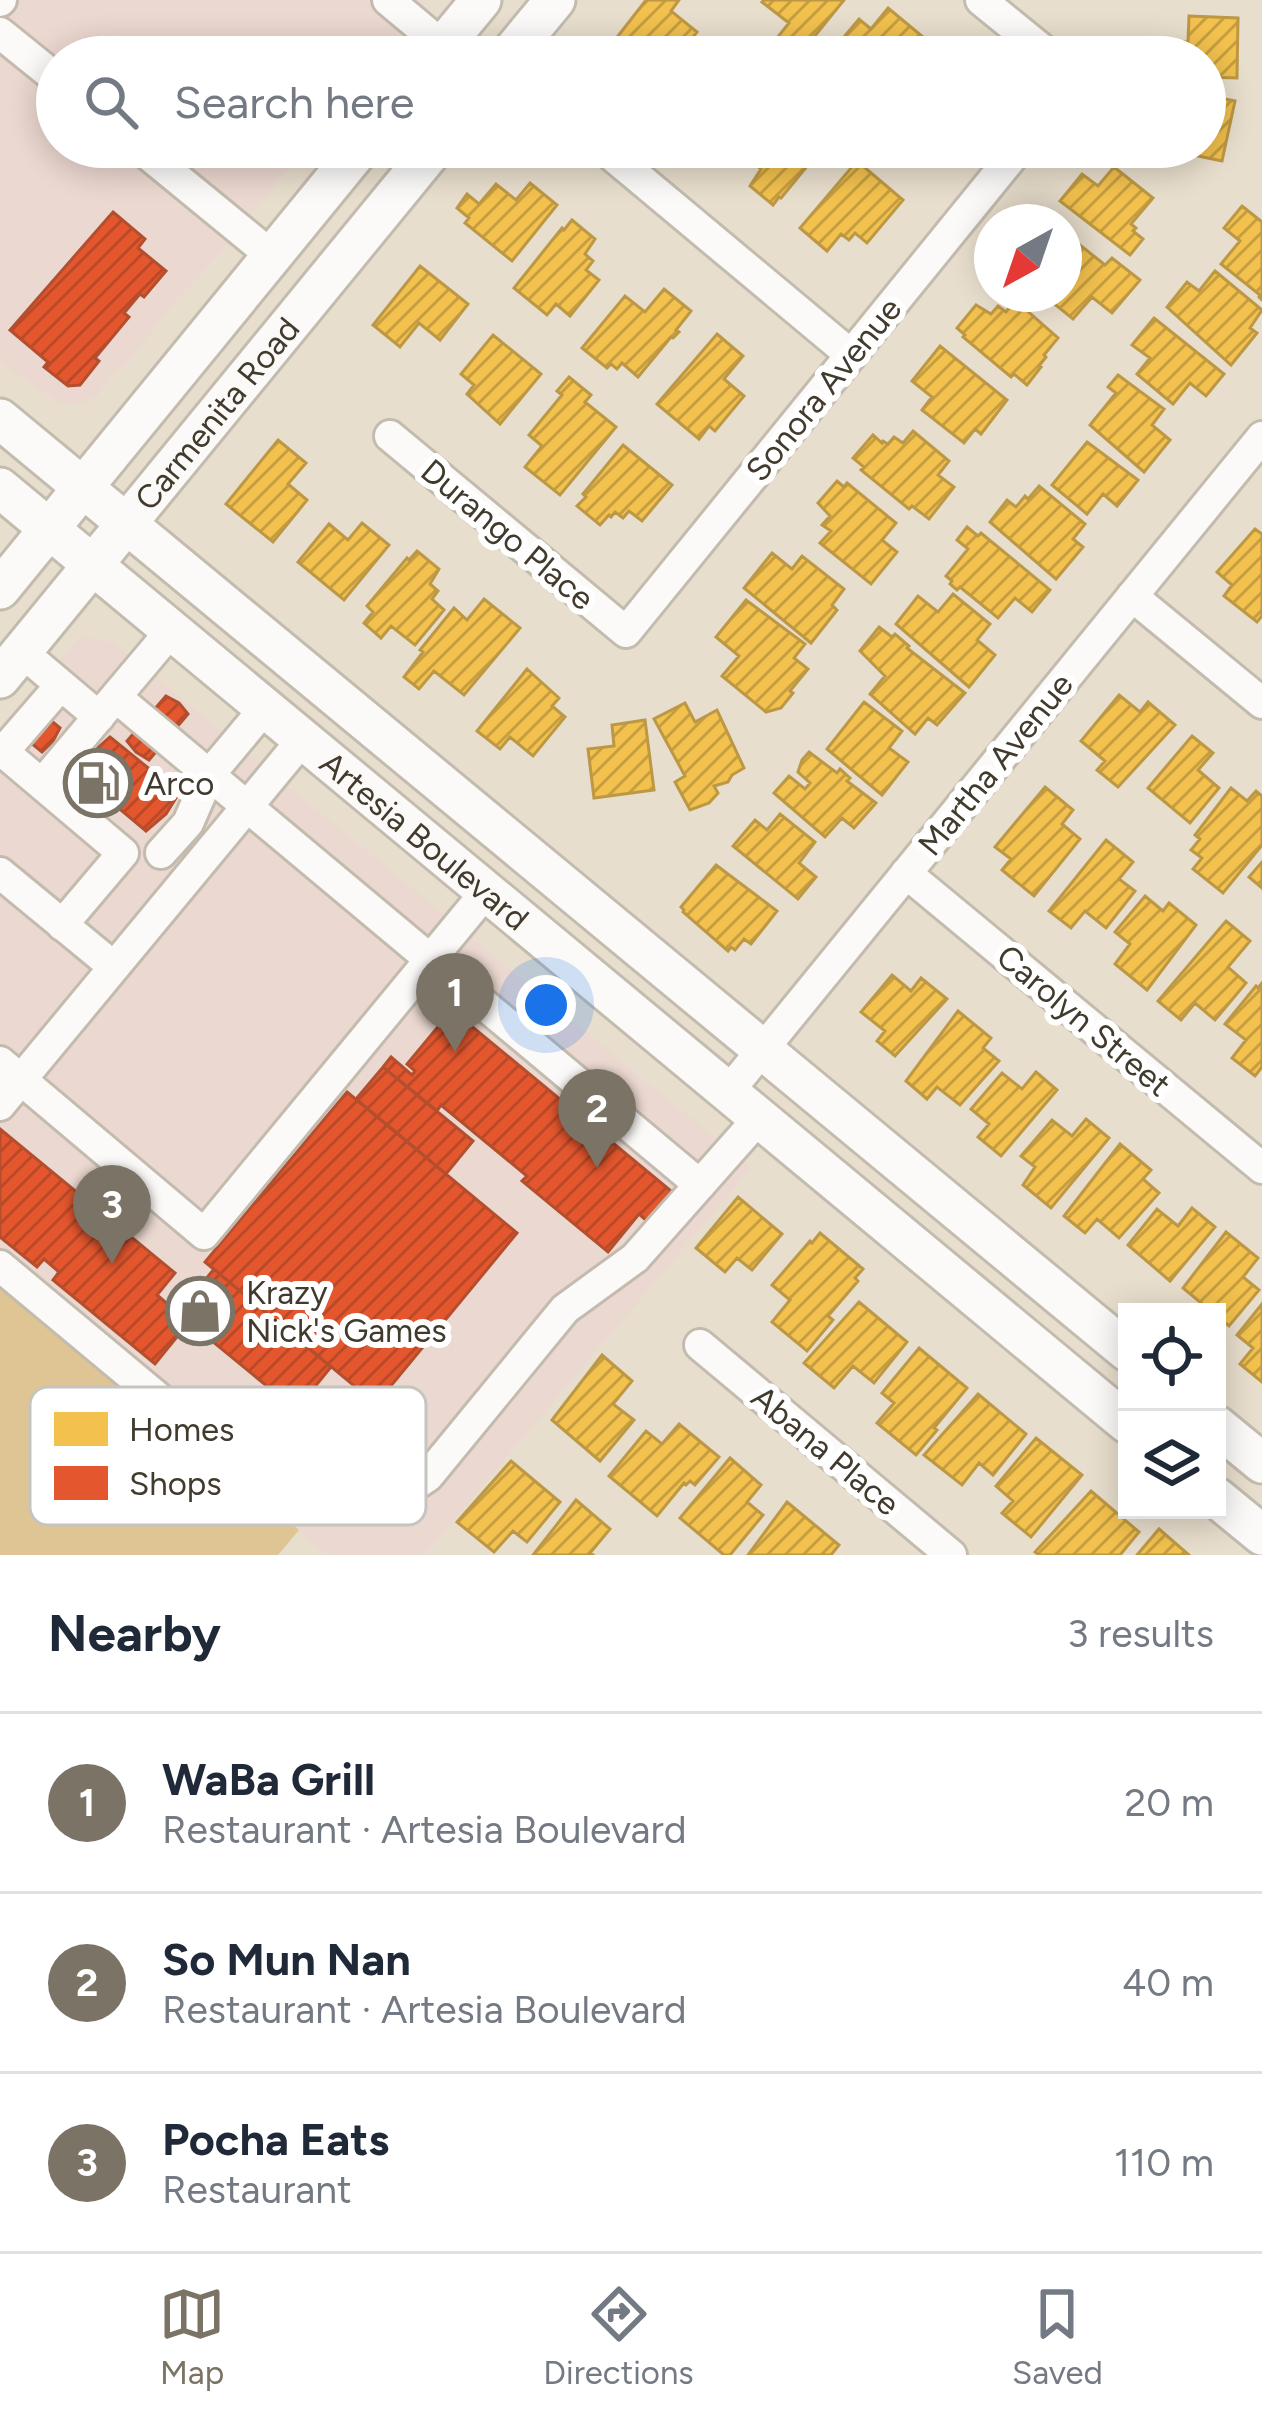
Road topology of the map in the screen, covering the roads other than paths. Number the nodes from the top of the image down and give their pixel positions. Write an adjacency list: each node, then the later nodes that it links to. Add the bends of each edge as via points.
1 (388, 0): 6 (street)
2 (481, 0): 7 (main road)
3 (555, 0): 8 (main road)
4 (981, 0): 9 (street)
5 (0, 33): 10 (street)
6 (431, 36)
7 (461, 36)
8 (525, 36)
9 (1025, 36)
10 (36, 62)
11 (165, 168): 16 (street)
12 (344, 168): 16 (main road, Carmenita Road)
13 (418, 168): 23 (main road, Carmenita Road)
14 (627, 168): 17 (street)
15 (1004, 168): 17 (street, Sonora Avenue)
16 (272, 256): 22 (main road, Carmenita Road)
17 (851, 355): 29 (street, Sonora Avenue)
18 (0, 419): 22 (main road, Artesia Boulevard)
19 (390, 436): 29 (street, Durango Place)
20 (1262, 437): 27 (street, Martha Avenue)
21 (0, 488): 24 (main road, Artesia Boulevard)
22 (83, 488): 23 (main road, Artesia Boulevard); 24 (main road, Carmenita Road)
23 (127, 524): 25 (main road, Carmenita Road); 40 (main road, Artesia Boulevard)
24 (50, 529): 25 (main road, Artesia Boulevard); 26 (main road, Carmenita Road)
25 (94, 566): 28 (main road, Artesia Boulevard); 30 (main road, Carmenita Road)
26 (0, 589)
27 (1132, 596): 32 (street); 45 (street, Martha Avenue)
28 (171, 631): 33 (street); 34 (main road, Artesia Boulevard)
29 (626, 632)
30 (11, 665): 31 (street)
31 (61, 685): 33 (street); 36 (street)
32 (1262, 703)
33 (108, 707): 37 (street); 38 (street)
34 (266, 708): 35 (main road, Artesia Boulevard); 37 (street)
35 (302, 740): 39 (street); 46 (main road, Artesia Boulevard)
36 (2, 751): 38 (street)
37 (209, 775): 39 (street); 42 (street, via 188,823)
38 (42, 784): 41 (street)
39 (247, 806): 43 (street); 48 (street)
40 (520, 850): 46 (main road); 50 (main road, Artesia Boulevard)
41 (123, 853): 42 (street); 47 (street)
42 (161, 853): 43 (street)
43 (194, 871): 49 (street)
44 (0, 873): 47 (street)
45 (906, 873): 50 (street, Martha Avenue); 55 (street, Carolyn Street)
46 (486, 892): 48 (street); 52 (main road, Artesia Boulevard)
47 (62, 925): 49 (street)
48 (430, 960): 51 (street, via 204,1234); 56 (street)
49 (114, 968): 51 (street)
50 (762, 1049): 52 (street, Martha Avenue); 58 (main road, Artesia Boulevard)
51 (10, 1071): 53 (street)
52 (728, 1092): 54 (main road, Artesia Boulevard)
53 (0, 1105)
54 (759, 1118): 56 (street); 61 (main road, Artesia Boulevard)
55 (1262, 1168)
56 (700, 1185): 64 (street, via 635,1258 566,1309)
57 (0, 1266): 60 (street)
58 (1118, 1344)
59 (700, 1345): 67 (street, Abana Place)
60 (146, 1387)
61 (1118, 1416)
62 (1226, 1433): 63 (main road)
63 (1262, 1463)
64 (426, 1477)
65 (1226, 1505): 66 (main road)
66 (1262, 1535)
67 (951, 1555)

